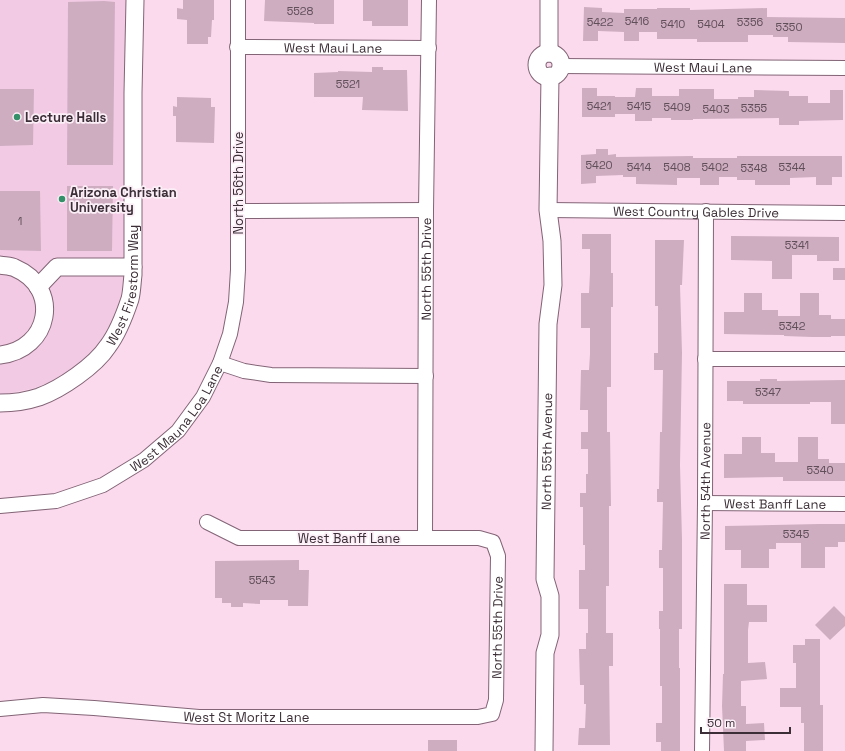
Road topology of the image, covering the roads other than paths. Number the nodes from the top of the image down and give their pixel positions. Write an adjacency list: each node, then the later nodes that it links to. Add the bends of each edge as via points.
1 (136, 0): 15 (street, West Firestorm Way)
2 (238, 0): 5 (street, North 56th Drive)
3 (429, 0): 6 (street, North 55th Drive)
4 (549, 0): 8 (street, via 548,53 558,57)
5 (238, 47): 6 (street, West Maui Lane); 11 (street, North 56th Drive)
6 (429, 48): 9 (street, North 55th Drive)
7 (845, 68): 8 (street, West Maui Lane)
8 (555, 71): 10 (street, North 55th Avenue)
9 (426, 210): 11 (street); 21 (street, North 55th Drive)
10 (548, 210): 12 (street, West Country Gables Drive); 31 (street, North 55th Avenue, via 542,242 541,279 548,324 545,579 550,596 550,635 545,653)
11 (238, 211): 20 (street, North 56th Drive, via 236,302 230,334)
12 (706, 211): 13 (street, West Country Gables Drive); 18 (street, North 54th Avenue)
13 (845, 213)
14 (0, 266): 16 (street, via 14,268 28,275)
15 (133, 267): 16 (street, via 57,267); 22 (street, West Firestorm Way, via 130,298 108,347 84,371 57,388 39,397)
16 (38, 287): 17 (street, via 44,301 45,317 40,332 30,344 16,352)
17 (0, 355)
18 (705, 359): 19 (street); 23 (street, North 54th Avenue)
19 (845, 359)
20 (220, 363): 21 (street, West Mauna Loa Lane, via 244,372 271,375); 25 (street, West Mauna Loa Lane, via 203,397 178,431 144,460 102,486 56,501)
21 (426, 376): 27 (street, North 55th Drive)
22 (0, 403)
23 (705, 503): 24 (street, West Banff Lane); 32 (street, North 54th Avenue)
24 (845, 504)
25 (0, 506)
26 (207, 522): 27 (street, West Banff Lane, via 239,538)
27 (425, 538): 28 (street, West Banff Lane, via 480,538)
28 (493, 542): 30 (street, North 55th Drive, via 498,556 496,700)
29 (0, 709): 30 (street, West St Moritz Lane, via 43,705 199,717 478,717)
30 (492, 714)
31 (544, 751)
32 (702, 751)

